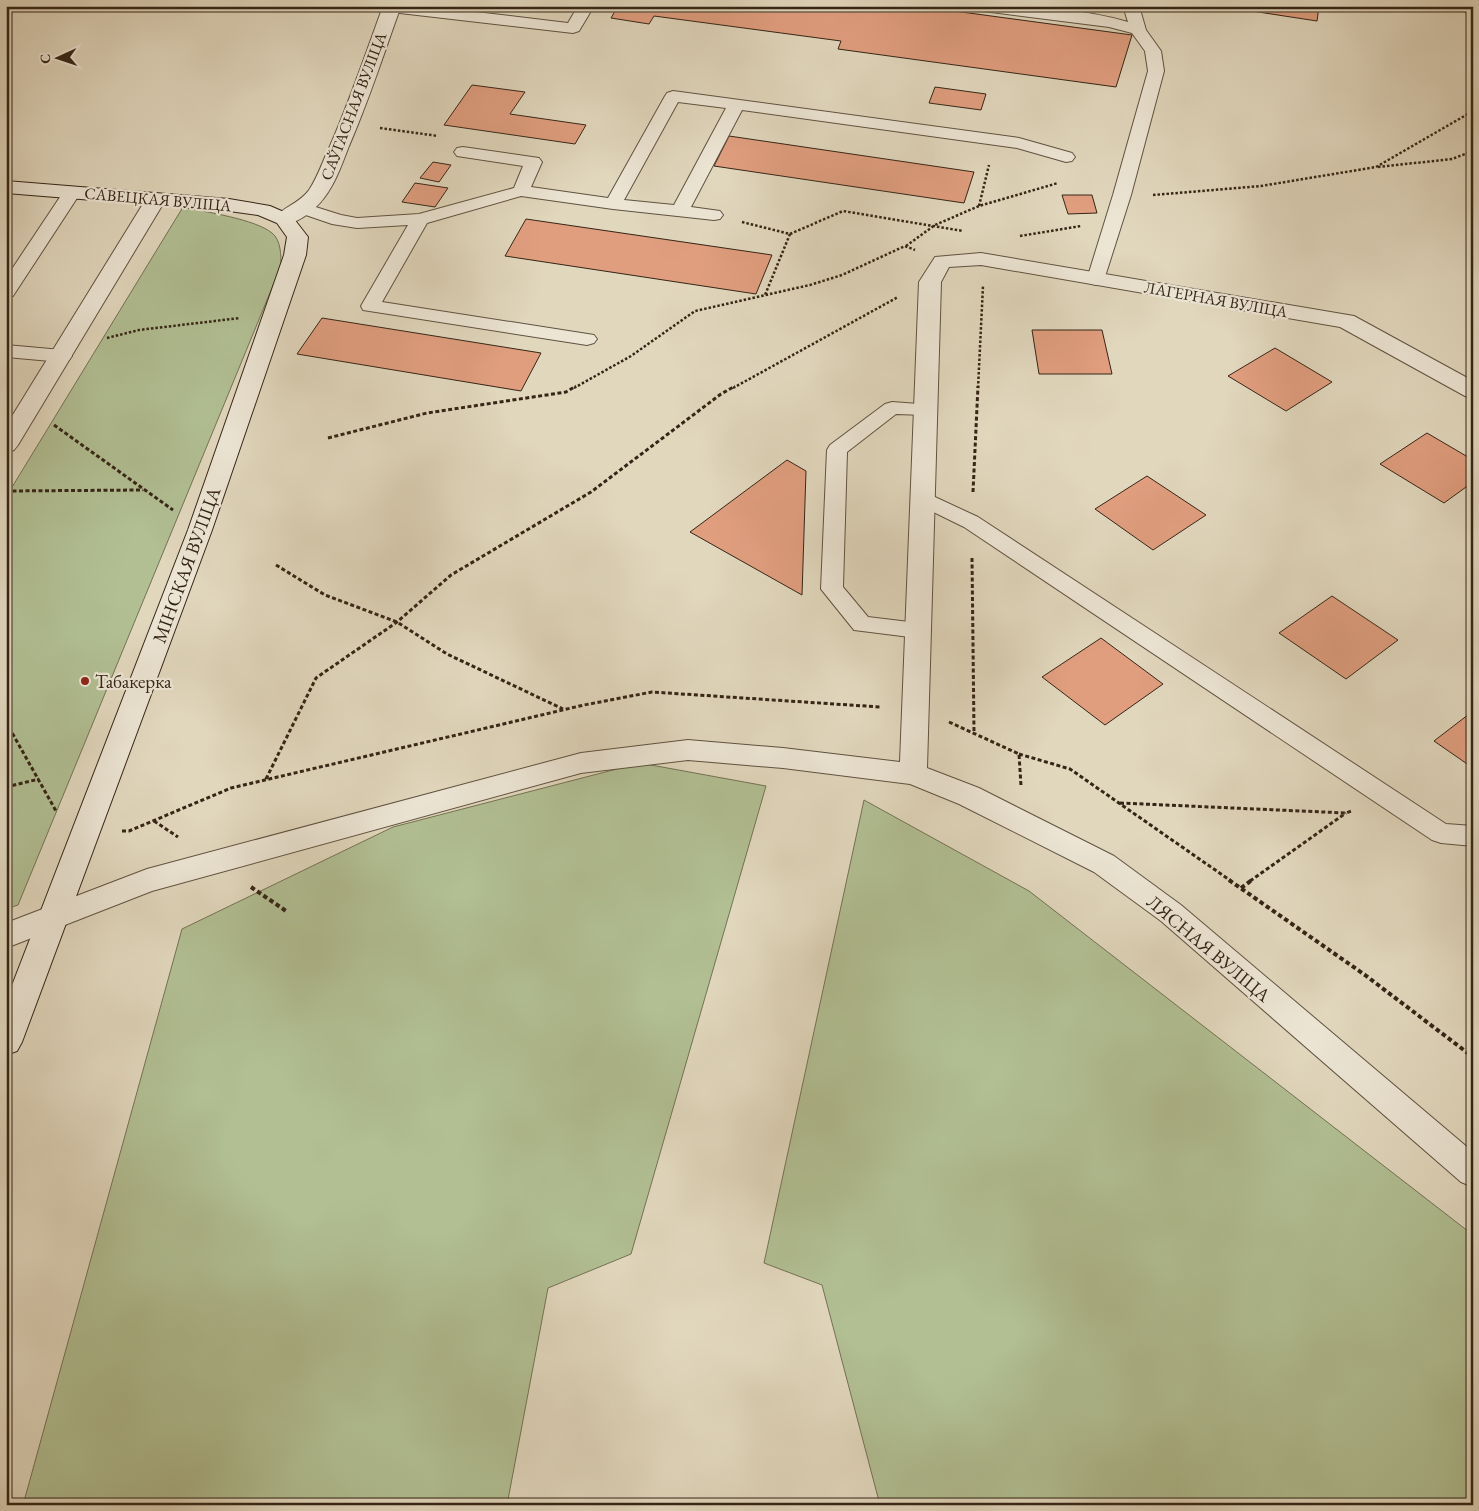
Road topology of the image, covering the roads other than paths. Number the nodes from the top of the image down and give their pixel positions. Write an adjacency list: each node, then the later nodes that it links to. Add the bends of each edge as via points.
1 (586, 6): 4 (lane, via 573,28)
2 (983, 6): 5 (lane, via 1110,22)
3 (1130, 6): 5 (lane)
4 (391, 7): 14 (street, САЎГАСНАЯ ВУЛІЦА, via 325,180 316,195)
5 (1138, 30): 19 (lane, via 1153,51 1156,70)
6 (736, 104): 8 (lane, via 1019,143); 13 (lane, via 673,96); 15 (lane)
7 (464, 152): 10 (lane, via 534,162)
8 (1066, 157)
9 (6, 187): 11 (street, САВЕЦКАЯ ВУЛІЦА)
10 (521, 191): 13 (lane); 17 (lane)
11 (72, 192): 12 (street, САВЕЦКАЯ ВУЛІЦА); 20 (lane)
12 (156, 199): 18 (street, САВЕЦКАЯ ВУЛІЦА, via 263,210); 23 (street)
13 (613, 204): 15 (lane)
14 (302, 208): 17 (lane, via 357,224); 18 (street, САЎГАСНАЯ ВУЛІЦА)
15 (680, 211): 16 (lane)
16 (714, 214)
17 (420, 219): 21 (lane, via 370,306)
18 (291, 228): 31 (street, МІНСКАЯ ВУЛІЦА, via 295,255 275,314 200,530)
19 (1096, 279): 24 (street, ЛАГЕРНАЯ ВУЛІЦА, via 1346,321); 25 (street, ЛАГЕРНАЯ ВУЛІЦА, via 981,259 936,271)
20 (6, 292)
21 (587, 338)
22 (6, 351): 23 (lane)
23 (65, 352): 26 (street)
24 (1473, 391)
25 (925, 409): 27 (street); 28 (lane, via 892,408 837,450 832,589 862,624)
26 (6, 445)
27 (922, 498): 28 (street); 30 (lane, via 971,522 1440,833)
28 (918, 630): 29 (street)
29 (912, 774): 31 (street, ЛЯСНАЯ ВУЛІЦА, via 688,750 581,763 147,881); 34 (street, ЛЯСНАЯ ВУЛІЦА, via 969,796 1104,864 1171,913)
30 (1473, 836)
31 (52, 918): 32 (street); 33 (street, МІНСКАЯ ВУЛІЦА)
32 (6, 936)
33 (6, 1042)
34 (1473, 1172)

